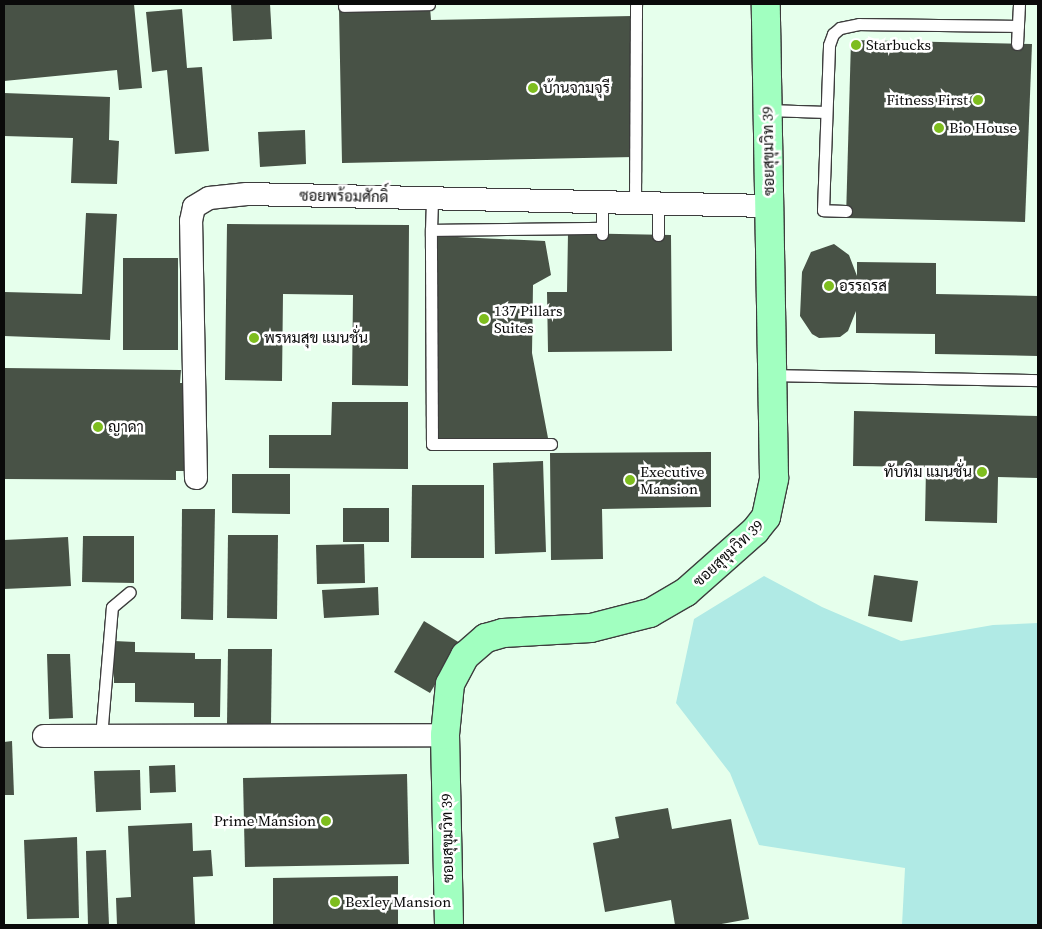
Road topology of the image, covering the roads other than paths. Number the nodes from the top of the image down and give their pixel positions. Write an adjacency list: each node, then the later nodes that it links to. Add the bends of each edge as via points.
1 (429, 4): 5 (lane)
2 (636, 4): 12 (lane)
3 (766, 4): 8 (street, ซอยสุขุมวิท 39)
4 (1019, 4): 6 (lane)
5 (344, 6)
6 (1018, 26): 7 (lane); 9 (lane, via 859,24 840,28 829,45)
7 (1017, 44)
8 (768, 110): 9 (lane); 14 (street, ซอยสุขุมวิท 39)
9 (826, 112): 15 (lane, via 823,210)
10 (432, 198): 11 (street, ซอยพร้อมศักดิ์); 16 (lane); 21 (street, ซอยพร้อมศักดิ์, via 247,194 209,198 194,207 191,221)
11 (602, 202): 12 (street, ซอยพร้อมศักดิ์); 16 (lane, via 602,231 447,233)
12 (635, 203): 13 (street, ซอยพร้อมศักดิ์)
13 (658, 203): 14 (street, ซอยพร้อมศักดิ์); 17 (lane)
14 (769, 206): 18 (street, ซอยสุขุมวิท 39)
15 (846, 211)
16 (431, 230): 20 (lane, via 432,444)
17 (658, 235)
18 (773, 375): 19 (lane); 23 (street, ซอยสุขุมวิท 39, via 772,499 766,517 755,531 686,592 650,612 612,625 503,633 486,638 464,656 450,684)
19 (1038, 380)
20 (551, 444)
21 (196, 478)
22 (130, 592): 25 (lane, via 112,607)
23 (445, 735): 25 (street); 26 (street, ซอยสุขุมวิท 39)
24 (44, 736): 25 (street)
25 (102, 737)
26 (449, 925)

